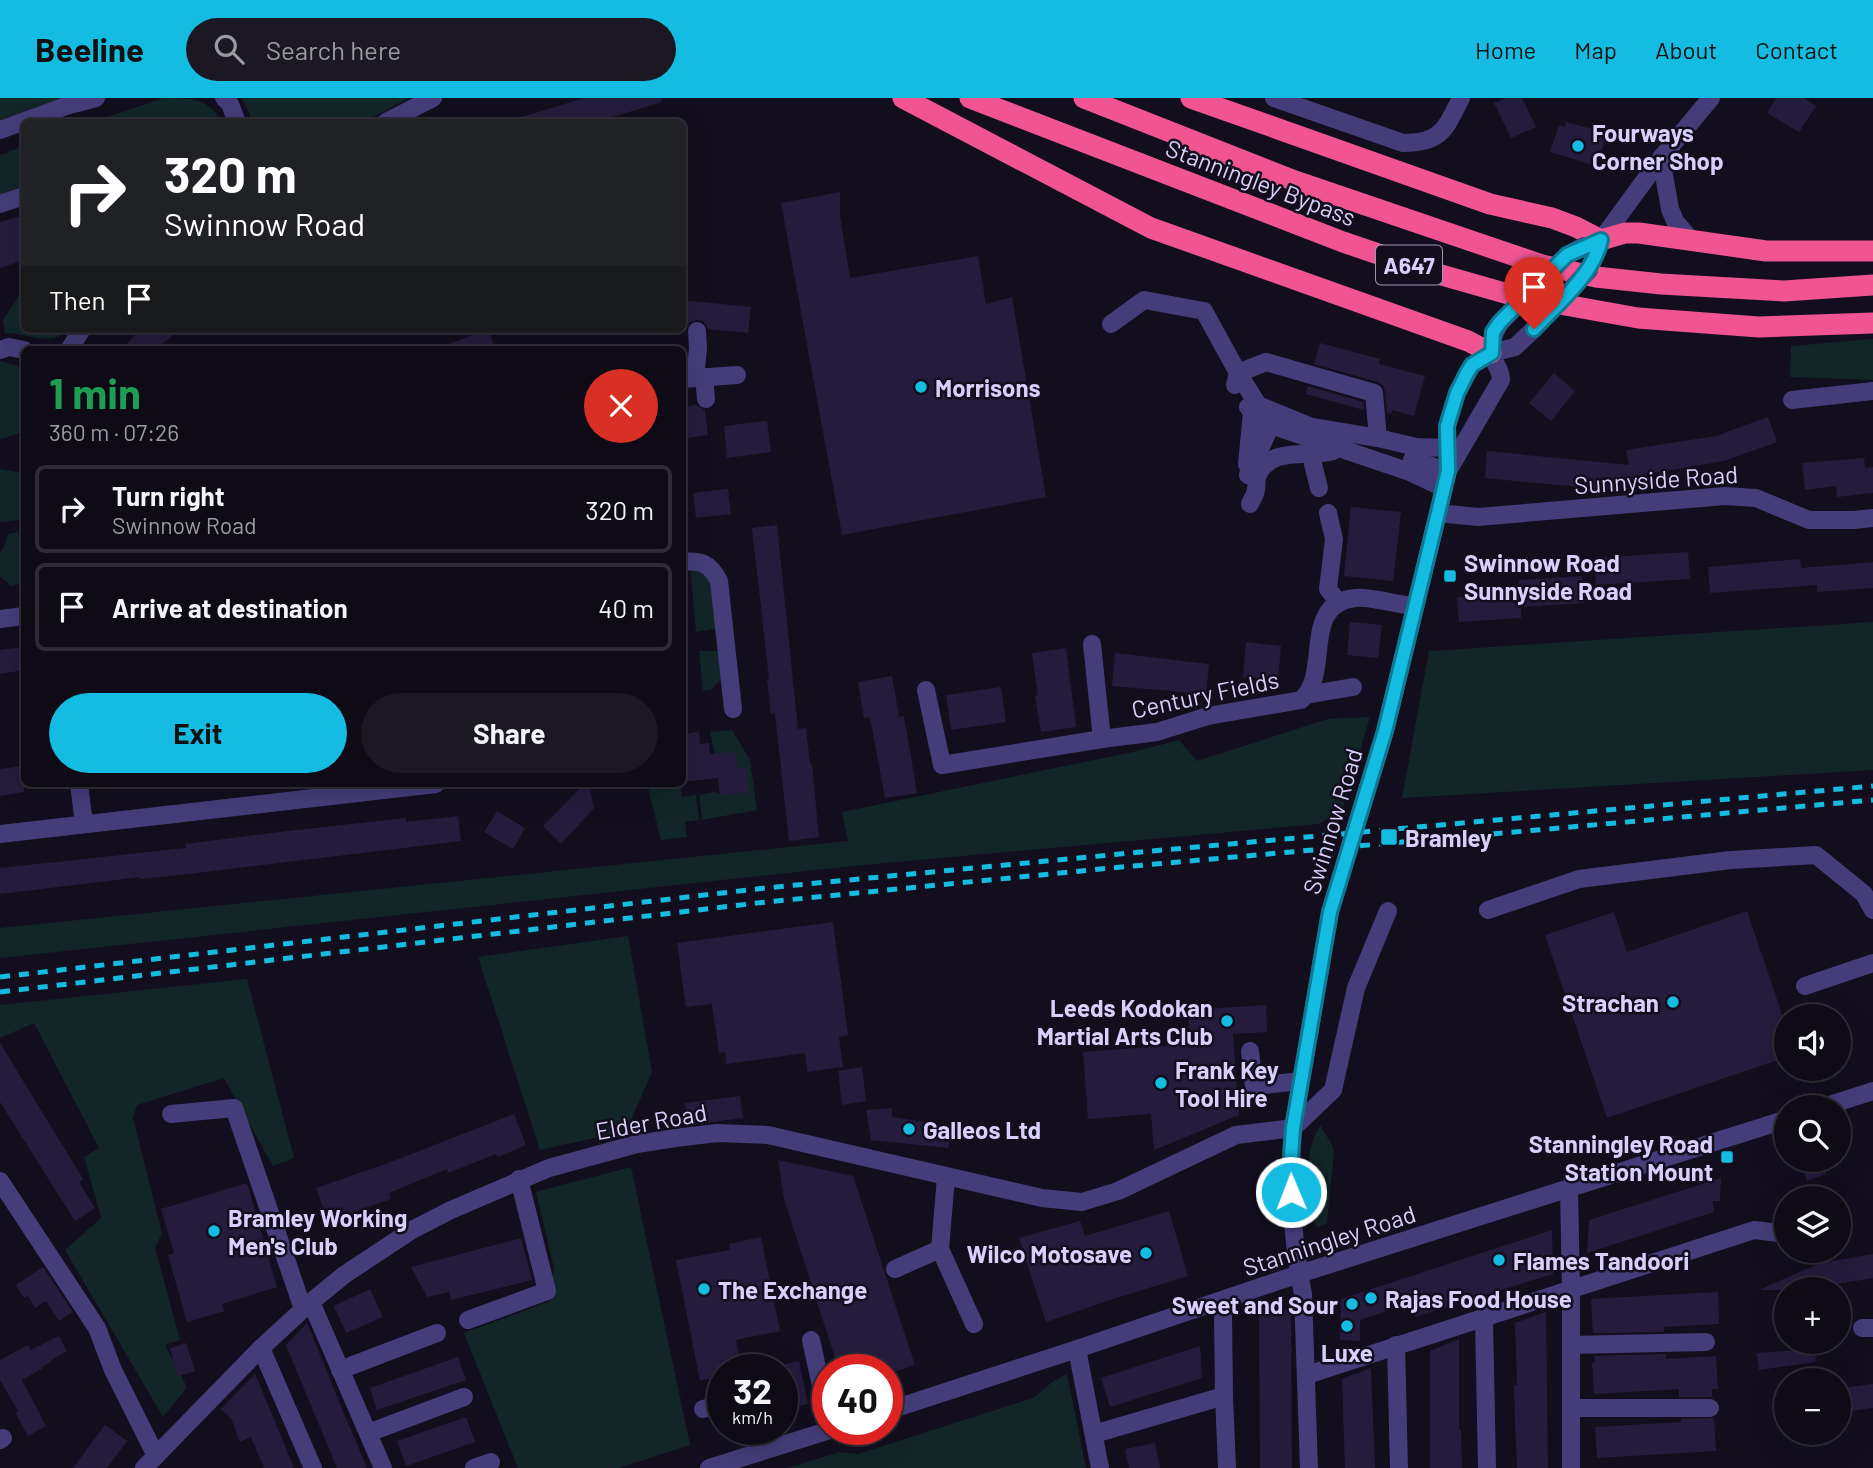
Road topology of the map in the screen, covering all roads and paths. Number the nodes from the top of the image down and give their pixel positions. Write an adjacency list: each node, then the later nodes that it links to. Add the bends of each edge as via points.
1 (96, 98): 11 (street)
2 (224, 98): 12 (street)
3 (433, 98): 13 (street)
4 (903, 98): 29 (highway, A647, via 1151,228)
5 (970, 98): 24 (highway, Stanningley Bypass / A647, via 1342,242 1515,296 1651,320 1759,327)
6 (1084, 98): 22 (highway, Stanningley Bypass / A647, via 1295,181 1542,265 1661,284 1784,291)
7 (1191, 98): 20 (highway, via 1490,204 1552,218 1576,227)
8 (1274, 98): 9 (street, via 1404,143 1423,143 1438,135)
9 (1461, 98)
10 (1711, 98): 16 (street, Swinnow Road)
11 (30, 119)
12 (236, 119)
13 (392, 119)
14 (21, 122): 15 (street)
15 (0, 130)
16 (1661, 158): 19 (street, via 1670,209); 20 (street, Swinnow Road)
17 (21, 197): 18 (street)
18 (0, 204)
19 (1692, 241): 20 (highway, via 1625,233); 21 (highway, via 1766,251)
20 (1595, 245): 29 (street, Swinnow Road, bridge, via 1589,270 1534,329 1515,347); 29 (street, Swinnow Road, bridge, via 1567,255 1500,322 1493,332)
21 (1873, 251)
22 (1873, 285)
23 (1144, 300): 25 (street); 32 (street, via 1197,318); 32 (street, via 1204,312)
24 (1873, 323)
25 (1111, 324)
26 (697, 331): 31 (street)
27 (21, 349): 28 (street)
28 (0, 350)
29 (1492, 353): 40 (street, Swinnow Road, via 1472,365 1457,393 1447,426); 42 (street, Swinnow Road, via 1501,380)
30 (737, 375): 31 (street)
31 (694, 378): 34 (street)
32 (1237, 380): 36 (street); 37 (street); 38 (street, via 1266,362 1374,393)
33 (1873, 391): 35 (street)
34 (706, 399)
35 (1792, 400)
36 (1252, 412): 37 (street); 44 (street)
37 (1274, 419): 39 (street); 44 (street)
38 (1378, 438): 39 (street); 40 (street, via 1416,447)
39 (1312, 440): 42 (street); 43 (street); 44 (street, via 1265,464 1256,478 1256,491)
40 (1448, 448): 42 (street, Swinnow Road)
41 (1412, 460): 42 (street)
42 (1446, 479): 46 (street, Swinnow Road)
43 (1319, 488)
44 (1247, 491)
45 (1328, 513): 49 (street, via 1334,539 1328,589)
46 (1438, 513): 47 (street, Sunnyside Road, via 1478,517 1725,496 1756,498 1809,520); 50 (street, Swinnow Road)
47 (1873, 518)
48 (686, 562): 57 (street, via 712,568 719,581)
49 (1339, 603): 50 (street, via 1356,597); 56 (street, Century Fields, via 1326,613)
50 (1415, 606): 69 (street, Swinnow Road, via 1385,731 1330,912)
51 (21, 616): 52 (street)
52 (0, 619)
53 (1092, 644): 58 (street, Century Fields)
54 (1353, 687): 56 (street)
55 (926, 690): 58 (street, Century Fields, via 942,765)
56 (1307, 695): 58 (street, Century Fields, via 1157,732)
57 (733, 709)
58 (1102, 739)
59 (79, 787): 61 (street)
60 (410, 787): 61 (street)
61 (84, 824): 62 (street)
62 (0, 834)
63 (1870, 899): 64 (street, via 1816,855 1731,860 1579,879)
64 (1488, 910)
65 (1388, 911): 74 (street, via 1356,988 1333,1090)
66 (1873, 963): 67 (street)
67 (1805, 986)
68 (1250, 1051): 69 (street, via 1254,1086)
69 (1301, 1081): 74 (street, Swinnow Road)
70 (1873, 1091): 71 (street)
71 (1851, 1098)
72 (171, 1114): 85 (street, via 234,1108)
73 (1774, 1123): 78 (street, Stanningley Road)
74 (1293, 1128): 75 (street, Elder Road, via 1236,1135 1118,1191 1082,1202); 82 (street, Swinnow Road, via 1291,1192)
75 (946, 1177): 76 (street, Elder Road, via 768,1135 717,1133 637,1144); 80 (street)
76 (519, 1179): 85 (street, Elder Road, via 412,1230); 87 (street, via 547,1291)
77 (0, 1181): 111 (street, via 97,1328 106,1373)
78 (1569, 1189): 82 (street, Stanningley Road); 83 (street)
79 (1774, 1232): 83 (street, via 1754,1230)
80 (940, 1249): 81 (street); 88 (street)
81 (895, 1269)
82 (1299, 1274): 84 (street, Stanningley Road); 98 (street, Swinnow Road)
83 (1571, 1290): 86 (street); 93 (street)
84 (1220, 1301): 95 (street, Stanningley Road); 99 (street)
85 (307, 1306): 94 (street, Elder Road); 97 (street)
86 (1484, 1319): 92 (street); 120 (street)
87 (468, 1320)
88 (974, 1324)
89 (437, 1333): 97 (street)
90 (811, 1340): 96 (street)
91 (1706, 1342): 93 (street)
92 (1396, 1345): 98 (street); 119 (street)
93 (1571, 1345): 103 (street)
94 (261, 1348): 111 (street, Elder Road); 112 (street)
95 (1077, 1349): 101 (street, Stanningley Road); 107 (street)
96 (814, 1354)
97 (340, 1370): 106 (street)
98 (1307, 1375): 118 (street, Swinnow Road)
99 (1224, 1395): 107 (street); 117 (street)
100 (464, 1398): 106 (street)
101 (903, 1406)
102 (707, 1408): 105 (street)
103 (1571, 1408): 104 (street); 121 (street)
104 (1710, 1408)
105 (703, 1409)
106 (368, 1433): 113 (street)
107 (1094, 1434): 116 (street)
108 (812, 1435): 110 (street)
109 (758, 1445): 110 (street)
110 (761, 1451): 114 (street); 115 (street)
111 (150, 1462)
112 (313, 1468)
113 (383, 1468)
114 (709, 1468)
115 (769, 1468)
116 (1100, 1468)
117 (1227, 1468)
118 (1309, 1468)
119 (1399, 1468)
120 (1487, 1468)
121 (1571, 1468)

